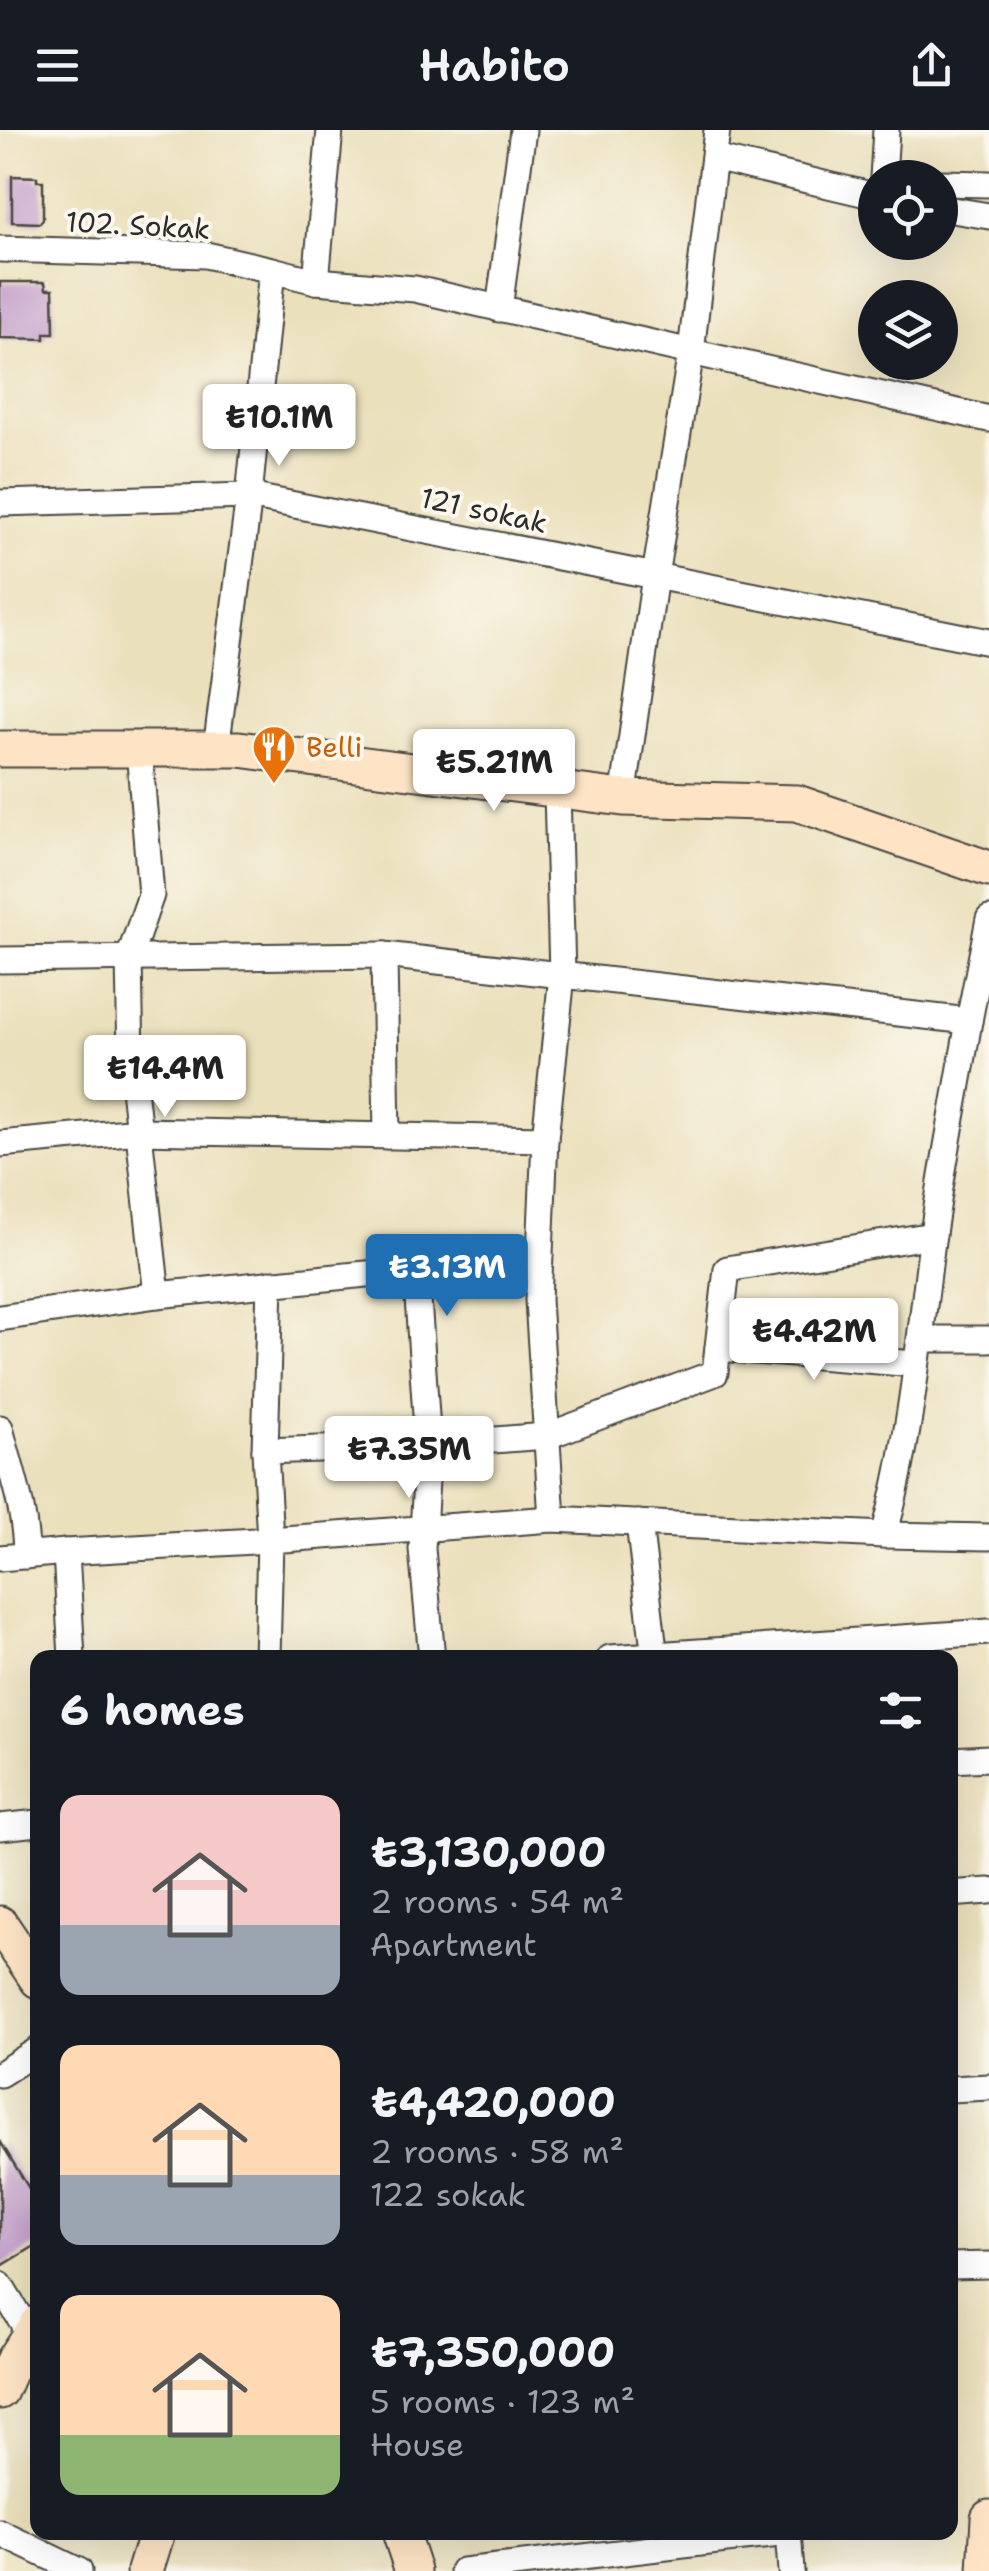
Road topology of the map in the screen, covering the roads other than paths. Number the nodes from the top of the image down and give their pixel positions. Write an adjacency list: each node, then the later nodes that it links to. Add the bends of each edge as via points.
1 (330, 130): 14 (street)
2 (523, 130): 15 (street)
3 (717, 130): 5 (street)
4 (886, 130): 6 (street)
5 (714, 158): 9 (street); 16 (street)
6 (884, 160)
7 (958, 183): 8 (street)
8 (989, 184)
9 (858, 192)
10 (958, 211): 11 (street)
11 (989, 216)
12 (0, 250): 13 (street, 102. Sokak, via 206,255)
13 (272, 270): 14 (street); 18 (street)
14 (316, 281): 15 (street, via 415,288)
15 (499, 309): 16 (street)
16 (691, 352): 17 (street); 20 (street)
17 (989, 419)
18 (249, 496): 19 (street, 121 sokak); 20 (street, 121 sokak); 24 (street)
19 (0, 503)
20 (655, 576): 21 (street, 121 sokak); 26 (street)
21 (989, 642)
22 (0, 749): 23 (main road)
23 (139, 749): 24 (main road); 30 (street, via 151,895)
24 (216, 749): 25 (main road)
25 (558, 790): 26 (main road); 32 (street)
26 (623, 798): 27 (main road, via 797,803)
27 (989, 869)
28 (989, 920): 33 (street)
29 (384, 955): 30 (street); 32 (street); 35 (street)
30 (129, 958): 31 (street); 34 (street)
31 (0, 960)
32 (562, 974): 33 (street); 36 (street)
33 (969, 1022): 38 (street)
34 (139, 1131): 35 (street); 37 (street); 42 (street)
35 (387, 1136): 36 (street)
36 (544, 1139): 39 (street)
37 (0, 1144)
38 (933, 1236): 45 (street, via 727,1269); 46 (street)
39 (540, 1255): 40 (street); 48 (street)
40 (416, 1269): 41 (street); 49 (street)
41 (270, 1283): 42 (street); 50 (street)
42 (157, 1295): 43 (street)
43 (0, 1318)
44 (989, 1339): 46 (street)
45 (718, 1348): 46 (street); 48 (street, via 715,1372)
46 (918, 1352): 54 (street)
47 (0, 1428): 58 (street, via 26,1527)
48 (547, 1436): 49 (street); 51 (street)
49 (428, 1445): 50 (street); 53 (street)
50 (265, 1451): 56 (street)
51 (552, 1519): 52 (street); 53 (street)
52 (638, 1523): 54 (street); 64 (street)
53 (423, 1528): 56 (street); 63 (street)
54 (884, 1535): 55 (street)
55 (989, 1537)
56 (270, 1540): 57 (street); 62 (street)
57 (66, 1552): 58 (street); 61 (street)
58 (13, 1557)
59 (989, 1632): 60 (street)
60 (853, 1649): 65 (street)
61 (72, 1650)
62 (267, 1650)
63 (431, 1650)
64 (654, 1650)
65 (825, 1650)
66 (989, 1758): 67 (street)
67 (958, 1760)
68 (30, 1824): 69 (street)
69 (0, 1826)
70 (989, 1892): 71 (street)
71 (958, 1894)
72 (0, 1924): 73 (main road)
73 (30, 1968)
74 (30, 2055): 75 (street)
75 (0, 2074)
76 (989, 2087): 77 (street)
77 (958, 2089)
78 (958, 2266): 79 (street)
79 (989, 2266)
80 (0, 2285): 81 (street)
81 (30, 2324)
82 (30, 2334): 83 (main road)
83 (0, 2391)
84 (989, 2518): 96 (main road)
85 (0, 2533): 91 (street)
86 (155, 2540): 92 (main road)
87 (402, 2540): 93 (main road)
88 (725, 2540): 90 (street)
89 (788, 2540): 95 (street)
90 (618, 2552): 94 (street)
91 (61, 2567)
92 (145, 2571)
93 (412, 2571)
94 (463, 2571)
95 (790, 2571)
96 (986, 2571)

